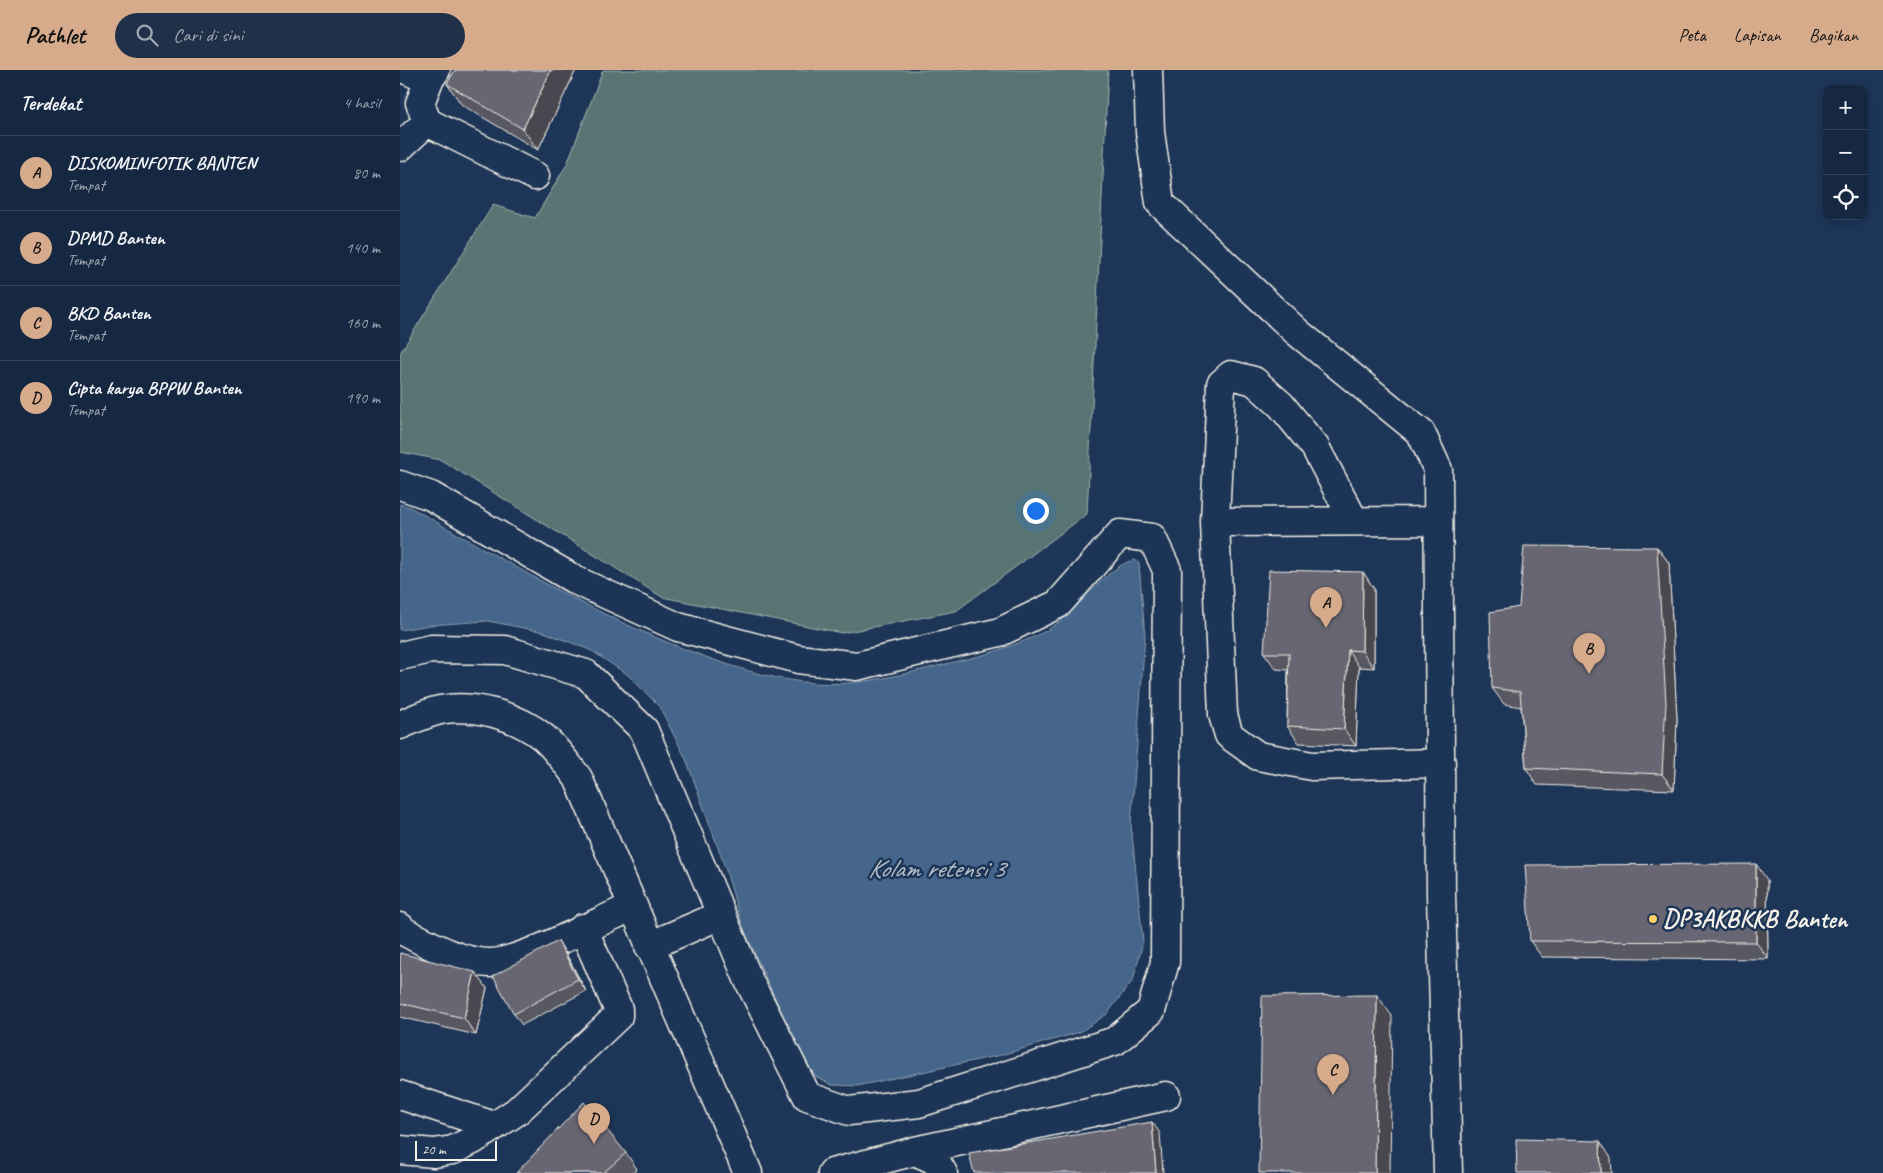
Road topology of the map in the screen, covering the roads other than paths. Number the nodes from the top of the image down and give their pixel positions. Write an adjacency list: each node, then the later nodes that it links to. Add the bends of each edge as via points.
1 (1148, 70): 8 (street, via 1150,132 1160,203 1297,332 1421,433 1438,470)
2 (424, 73): 3 (street, via 420,103)
3 (427, 122): 4 (street); 5 (street)
4 (400, 147)
5 (535, 176)
6 (400, 485): 14 (street, via 431,496 578,581 678,627 798,659 857,666 1000,632 1058,604 1120,534 1152,538 1167,570 1167,840 1165,962 1150,1011 1115,1041 919,1104 849,1111 807,1096 748,981)
7 (1354, 521): 8 (street); 9 (street); 9 (street, via 1315,447 1281,406 1254,381 1232,375 1222,384)
8 (1438, 521): 12 (street)
9 (1216, 522): 12 (street, via 1223,715 1229,735 1258,756 1312,766)
10 (400, 656): 14 (street, via 431,650 505,650 586,674 644,730)
11 (400, 726): 13 (street, via 439,710 460,708 504,717 543,737 578,778)
12 (1441, 763): 27 (street)
13 (632, 907): 16 (street); 17 (street)
14 (722, 915): 17 (street)
15 (400, 927): 16 (street, via 448,954 489,963 512,960)
16 (583, 928): 20 (street, via 618,1008 618,1016 516,1112)
17 (649, 946): 24 (street)
18 (400, 1095): 20 (street)
19 (1166, 1096): 22 (street)
20 (494, 1126): 23 (street)
21 (400, 1150): 23 (street)
22 (915, 1152): 25 (street); 26 (street, via 935,1160)
23 (431, 1163)
24 (748, 1173)
25 (832, 1173)
26 (943, 1173)
27 (1448, 1173)

